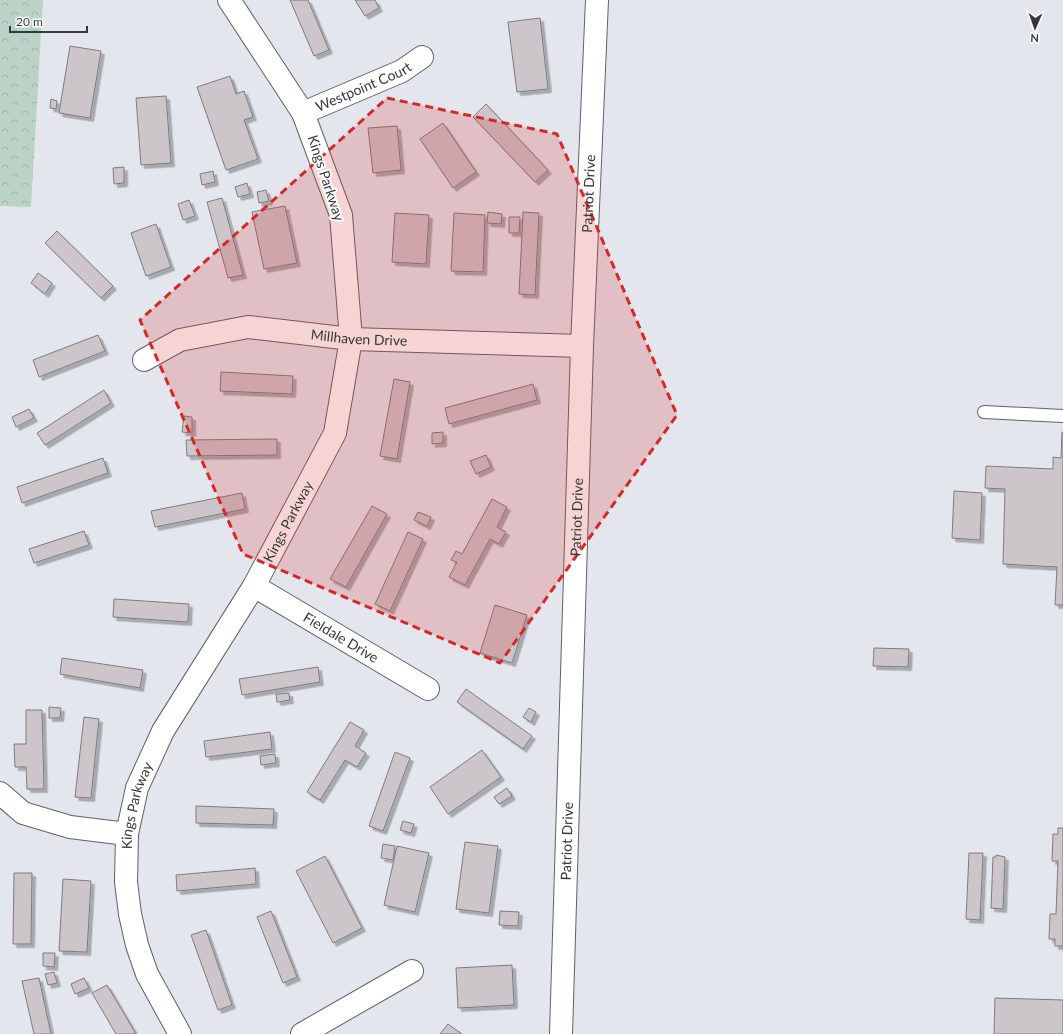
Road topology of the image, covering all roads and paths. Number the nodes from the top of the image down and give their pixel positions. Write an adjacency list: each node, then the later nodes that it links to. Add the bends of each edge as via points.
1 (229, 0): 4 (street, Kings Parkway)
2 (597, 0): 6 (street, Patriot Drive)
3 (422, 57): 4 (street, Westpoint Court, via 402,71)
4 (303, 113): 5 (street, Kings Parkway, via 341,215)
5 (351, 339): 6 (street, Millhaven Drive); 7 (street, Millhaven Drive, via 248,327 180,340); 10 (street, Kings Parkway, via 335,433)
6 (582, 346): 17 (street, Patriot Drive)
7 (144, 360)
8 (984, 412): 9 (lane)
9 (1063, 416)
10 (254, 586): 11 (street, Fieldale Drive); 13 (street, Kings Parkway, via 163,731 137,788)
11 (428, 689)
12 (0, 793): 13 (street, via 23,813 70,827)
13 (127, 834): 15 (street, Kings Parkway, via 126,882 137,945 154,989)
14 (412, 971): 16 (street)
15 (180, 1034)
16 (302, 1034)
17 (561, 1034)

